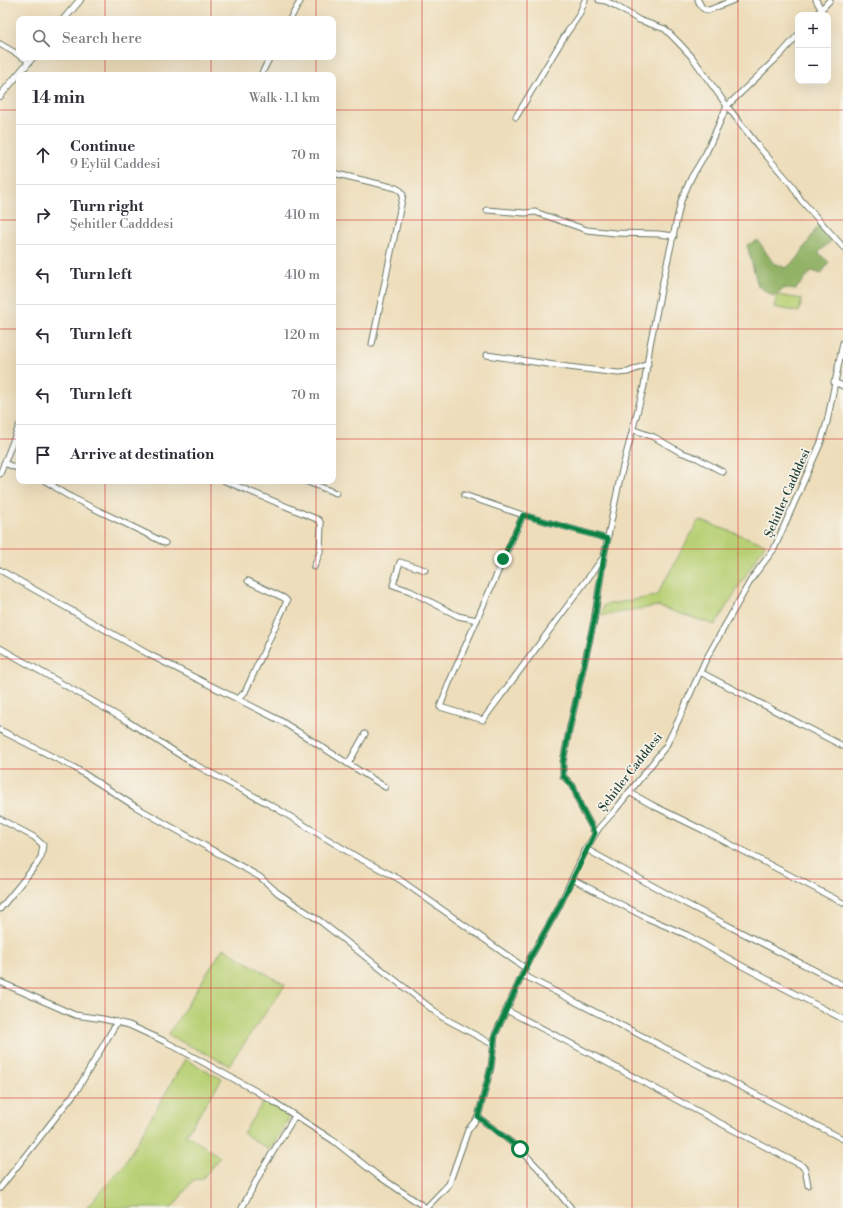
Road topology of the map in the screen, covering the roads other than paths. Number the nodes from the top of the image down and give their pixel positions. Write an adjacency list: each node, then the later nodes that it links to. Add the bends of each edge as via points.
1 (80, 0): 11 (street)
2 (301, 0): 12 (street)
3 (585, 0): 23 (street, via 579,15)
4 (598, 0): 22 (street, via 665,30 692,57)
5 (698, 0): 6 (street, via 702,8 709,10)
6 (734, 0)
7 (816, 0): 9 (street)
8 (830, 0): 9 (street)
9 (821, 9): 10 (street)
10 (818, 12)
11 (67, 16)
12 (292, 16)
13 (795, 38): 22 (street)
14 (0, 44): 15 (street)
15 (16, 54)
16 (30, 60): 18 (street)
17 (268, 60): 19 (street)
18 (20, 72)
19 (262, 72)
20 (16, 77): 21 (street)
21 (0, 96)
22 (727, 106): 26 (street, via 681,201); 27 (street, via 791,184 801,200)
23 (516, 117)
24 (336, 174): 29 (street, via 396,188 403,195)
25 (487, 210): 26 (street, via 535,212 586,230)
26 (674, 236): 31 (street)
27 (843, 247)
28 (843, 342): 32 (street, Şehitler Cadddesi)
29 (372, 344)
30 (487, 355): 31 (street, via 618,373)
31 (648, 364): 34 (street)
32 (834, 382): 33 (street); 55 (street, Şehitler Cadddesi, via 821,442 774,549 752,578)
33 (843, 386)
34 (634, 430): 38 (street, via 654,437); 46 (street, via 620,478)
35 (16, 433): 36 (street)
36 (4, 463): 37 (street); 39 (street)
37 (16, 469)
38 (722, 472)
39 (0, 474)
40 (51, 484): 47 (street, via 61,493)
41 (232, 484): 49 (street, via 319,520 320,552)
42 (313, 484): 43 (street)
43 (336, 493)
44 (464, 495): 45 (street)
45 (523, 515): 46 (street); 53 (street)
46 (608, 539): 48 (street)
47 (165, 543)
48 (604, 556): 53 (street, via 483,720 440,707); 64 (street, via 594,621 563,769 563,776 573,786)
49 (314, 567)
50 (0, 570): 56 (street, via 150,655)
51 (425, 570): 53 (street, via 400,562 393,586 410,591 458,616)
52 (248, 582): 56 (street, via 287,601 245,692)
53 (477, 620)
54 (0, 648): 69 (street, via 127,721 194,764 399,879)
55 (700, 672): 59 (street); 62 (street, Şehitler Cadddesi, via 666,746)
56 (238, 699): 60 (street, via 281,721)
57 (0, 730): 76 (street, via 75,768 136,807 260,877 278,893 320,920 442,1017)
58 (365, 734): 60 (street)
59 (843, 746)
60 (348, 764): 61 (street)
61 (385, 787)
62 (629, 792): 64 (street, Şehitler Cadddesi); 67 (street)
63 (0, 819): 68 (street, via 43,844 41,857 36,865)
64 (595, 833): 65 (street, Şehitler Cadddesi)
65 (586, 849): 66 (street, Şehitler Cadddesi); 72 (street)
66 (572, 879): 69 (street, Şehitler Cadddesi); 74 (street, via 648,918 687,934)
67 (843, 903)
68 (0, 909)
69 (526, 968): 70 (street, Şehitler Cadddesi)
70 (522, 975): 73 (street, Şehitler Cadddesi); 79 (street)
71 (0, 982): 75 (street, via 75,1015)
72 (843, 985)
73 (506, 1010): 76 (street, Şehitler Cadddesi, via 495,1035); 80 (street, via 801,1165 805,1169)
74 (843, 1019)
75 (117, 1022): 77 (street, via 166,1042 254,1090); 81 (street, via 78,1090)
76 (494, 1045): 78 (street, Şehitler Cadddesi)
77 (295, 1116): 82 (street); 83 (street)
78 (478, 1117): 83 (street, Şehitler Cadddesi, via 468,1130 449,1184); 84 (street, via 520,1149)
79 (843, 1139)
80 (808, 1185)
81 (0, 1188)
82 (242, 1208)
83 (426, 1208)
84 (571, 1208)

